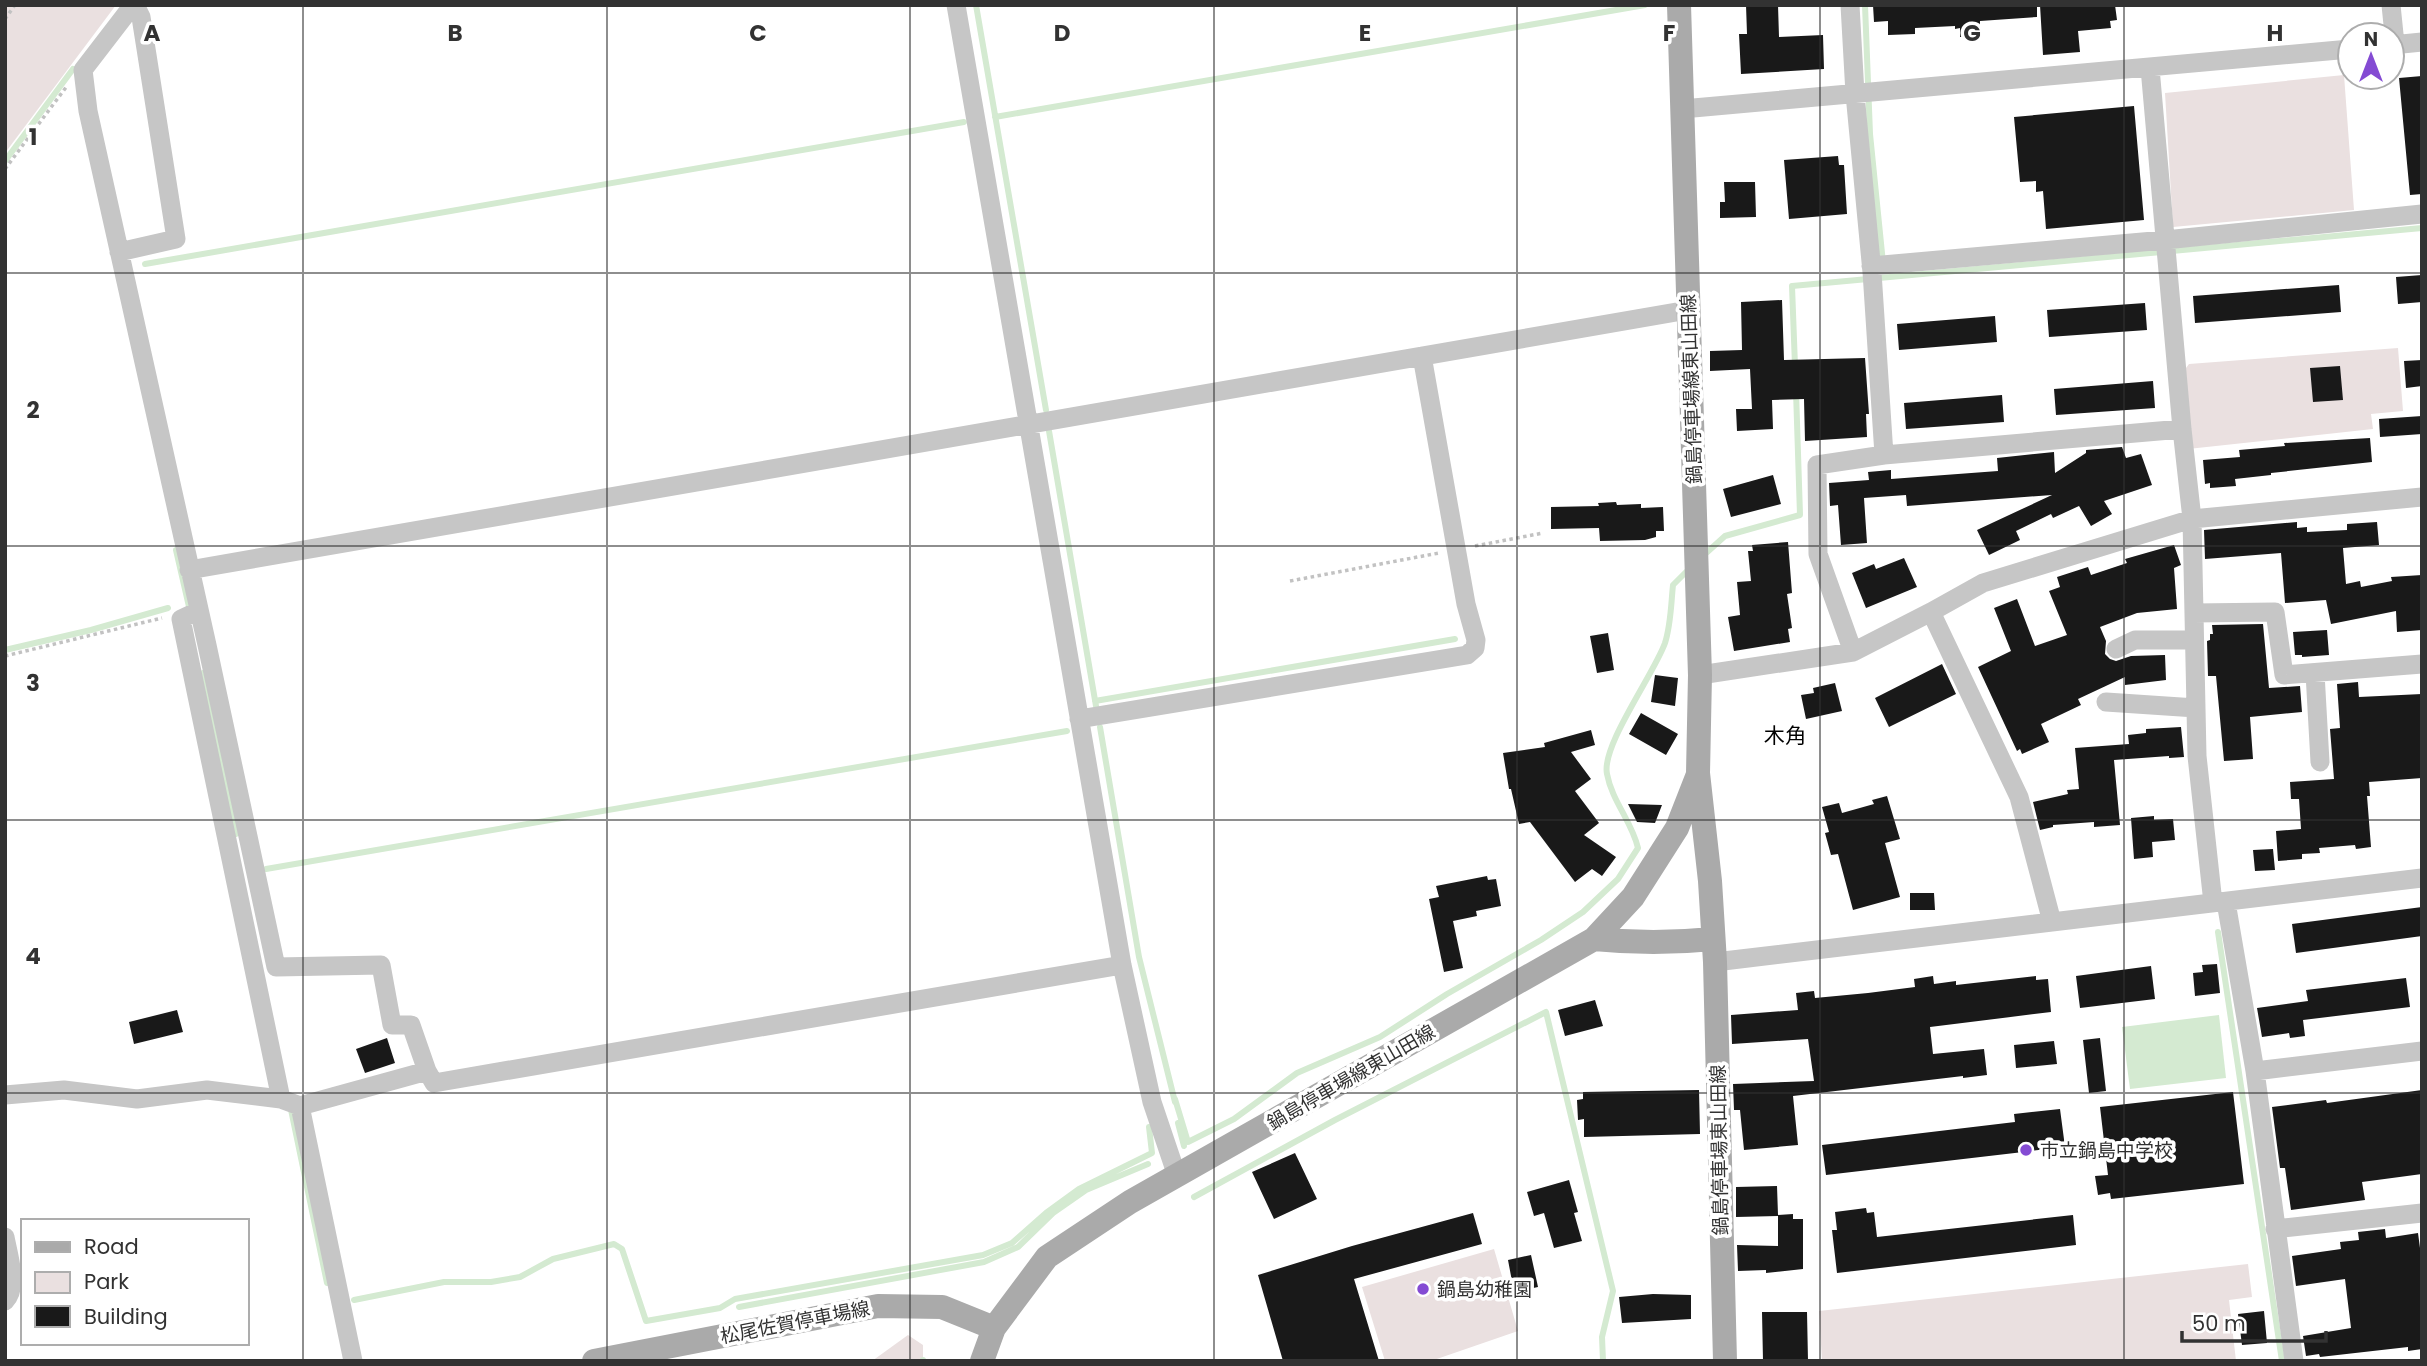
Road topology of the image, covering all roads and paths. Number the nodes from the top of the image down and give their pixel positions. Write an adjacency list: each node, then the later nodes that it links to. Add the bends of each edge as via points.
1 (15, 5): 6 (path)
2 (134, 5): 15 (street, via 83,70); 15 (street, via 141,18 176,239)
3 (956, 5): 19 (street)
4 (1679, 5): 11 (main road, 鍋島停車場線東山田線)
5 (1850, 5): 10 (street)
6 (5, 19)
7 (2336, 50): 8 (street)
8 (2150, 68): 10 (street); 14 (street)
9 (67, 85): 12 (path)
10 (1855, 94): 11 (street); 16 (street)
11 (1682, 109): 17 (main road, 鍋島停車場線東山田線)
12 (5, 169)
13 (2422, 214): 14 (street)
14 (2166, 248): 16 (street); 20 (street)
15 (119, 252): 26 (street)
16 (1872, 274): 21 (street)
17 (1688, 310): 18 (street); 37 (main road, 鍋島停車場線東山田線)
18 (1422, 356): 19 (street); 25 (street)
19 (1028, 423): 26 (street); 40 (street)
20 (2182, 429): 21 (street); 23 (street)
21 (1884, 455): 33 (street, via 1817,465 1818,554)
22 (2422, 497): 23 (street)
23 (2192, 519): 28 (street, via 1983,583); 29 (street)
24 (1543, 533): 25 (path)
25 (1456, 549): 27 (path); 40 (street, via 1476,640 1475,649 1467,654)
26 (189, 570): 30 (street)
27 (1290, 581)
28 (1931, 612): 33 (street); 45 (street, via 2019,797)
29 (2194, 613): 31 (street); 36 (street, via 2275,612 2284,675)
30 (190, 615): 34 (path); 50 (street, via 276,967 381,965 392,1025 411,1025); 53 (street)
31 (2194, 640): 32 (street, via 2135,640); 39 (street)
32 (2116, 649)
33 (1853, 652): 37 (street)
34 (5, 656)
35 (2422, 664): 36 (street)
36 (2315, 673): 41 (street)
37 (1700, 675): 42 (main road, 鍋島停車場線東山田線)
38 (2106, 702): 39 (street)
39 (2196, 708): 44 (street, via 2197,756)
40 (1079, 719): 48 (street)
41 (2320, 762)
42 (1698, 773): 46 (main road, 鍋島停車場線東山田線, via 1677,828 1633,897); 47 (main road, 鍋島停車場線東山田線)
43 (2422, 878): 44 (street)
44 (2220, 903): 45 (street); 51 (street)
45 (2052, 922): 47 (street)
46 (1594, 939): 47 (main road, via 1681,942); 55 (main road, 鍋島停車場線東山田線)
47 (1714, 950): 64 (main road, 鍋島停車場東山田線)
48 (1122, 965): 50 (street, via 433,1083); 55 (street, via 1152,1102)
49 (2422, 1051): 51 (street)
50 (427, 1071): 54 (street)
51 (2255, 1071): 57 (street)
52 (5, 1095): 53 (street, via 64,1090 138,1099 207,1090)
53 (281, 1099): 54 (street)
54 (300, 1106): 61 (street)
55 (1177, 1176): 60 (main road, 鍋島停車場線東山田線, via 1047,1256)
56 (2422, 1213): 57 (street)
57 (2276, 1229): 65 (street)
58 (5, 1237): 59 (street, via 11,1277 10,1297)
59 (5, 1301)
60 (994, 1328): 62 (main road, 松尾佐賀停車場線, via 942,1307 878,1306); 63 (main road, 鍋島停車場線東山田線)
61 (353, 1361)
62 (594, 1361)
63 (982, 1361)
64 (1725, 1361)
65 (2294, 1361)

